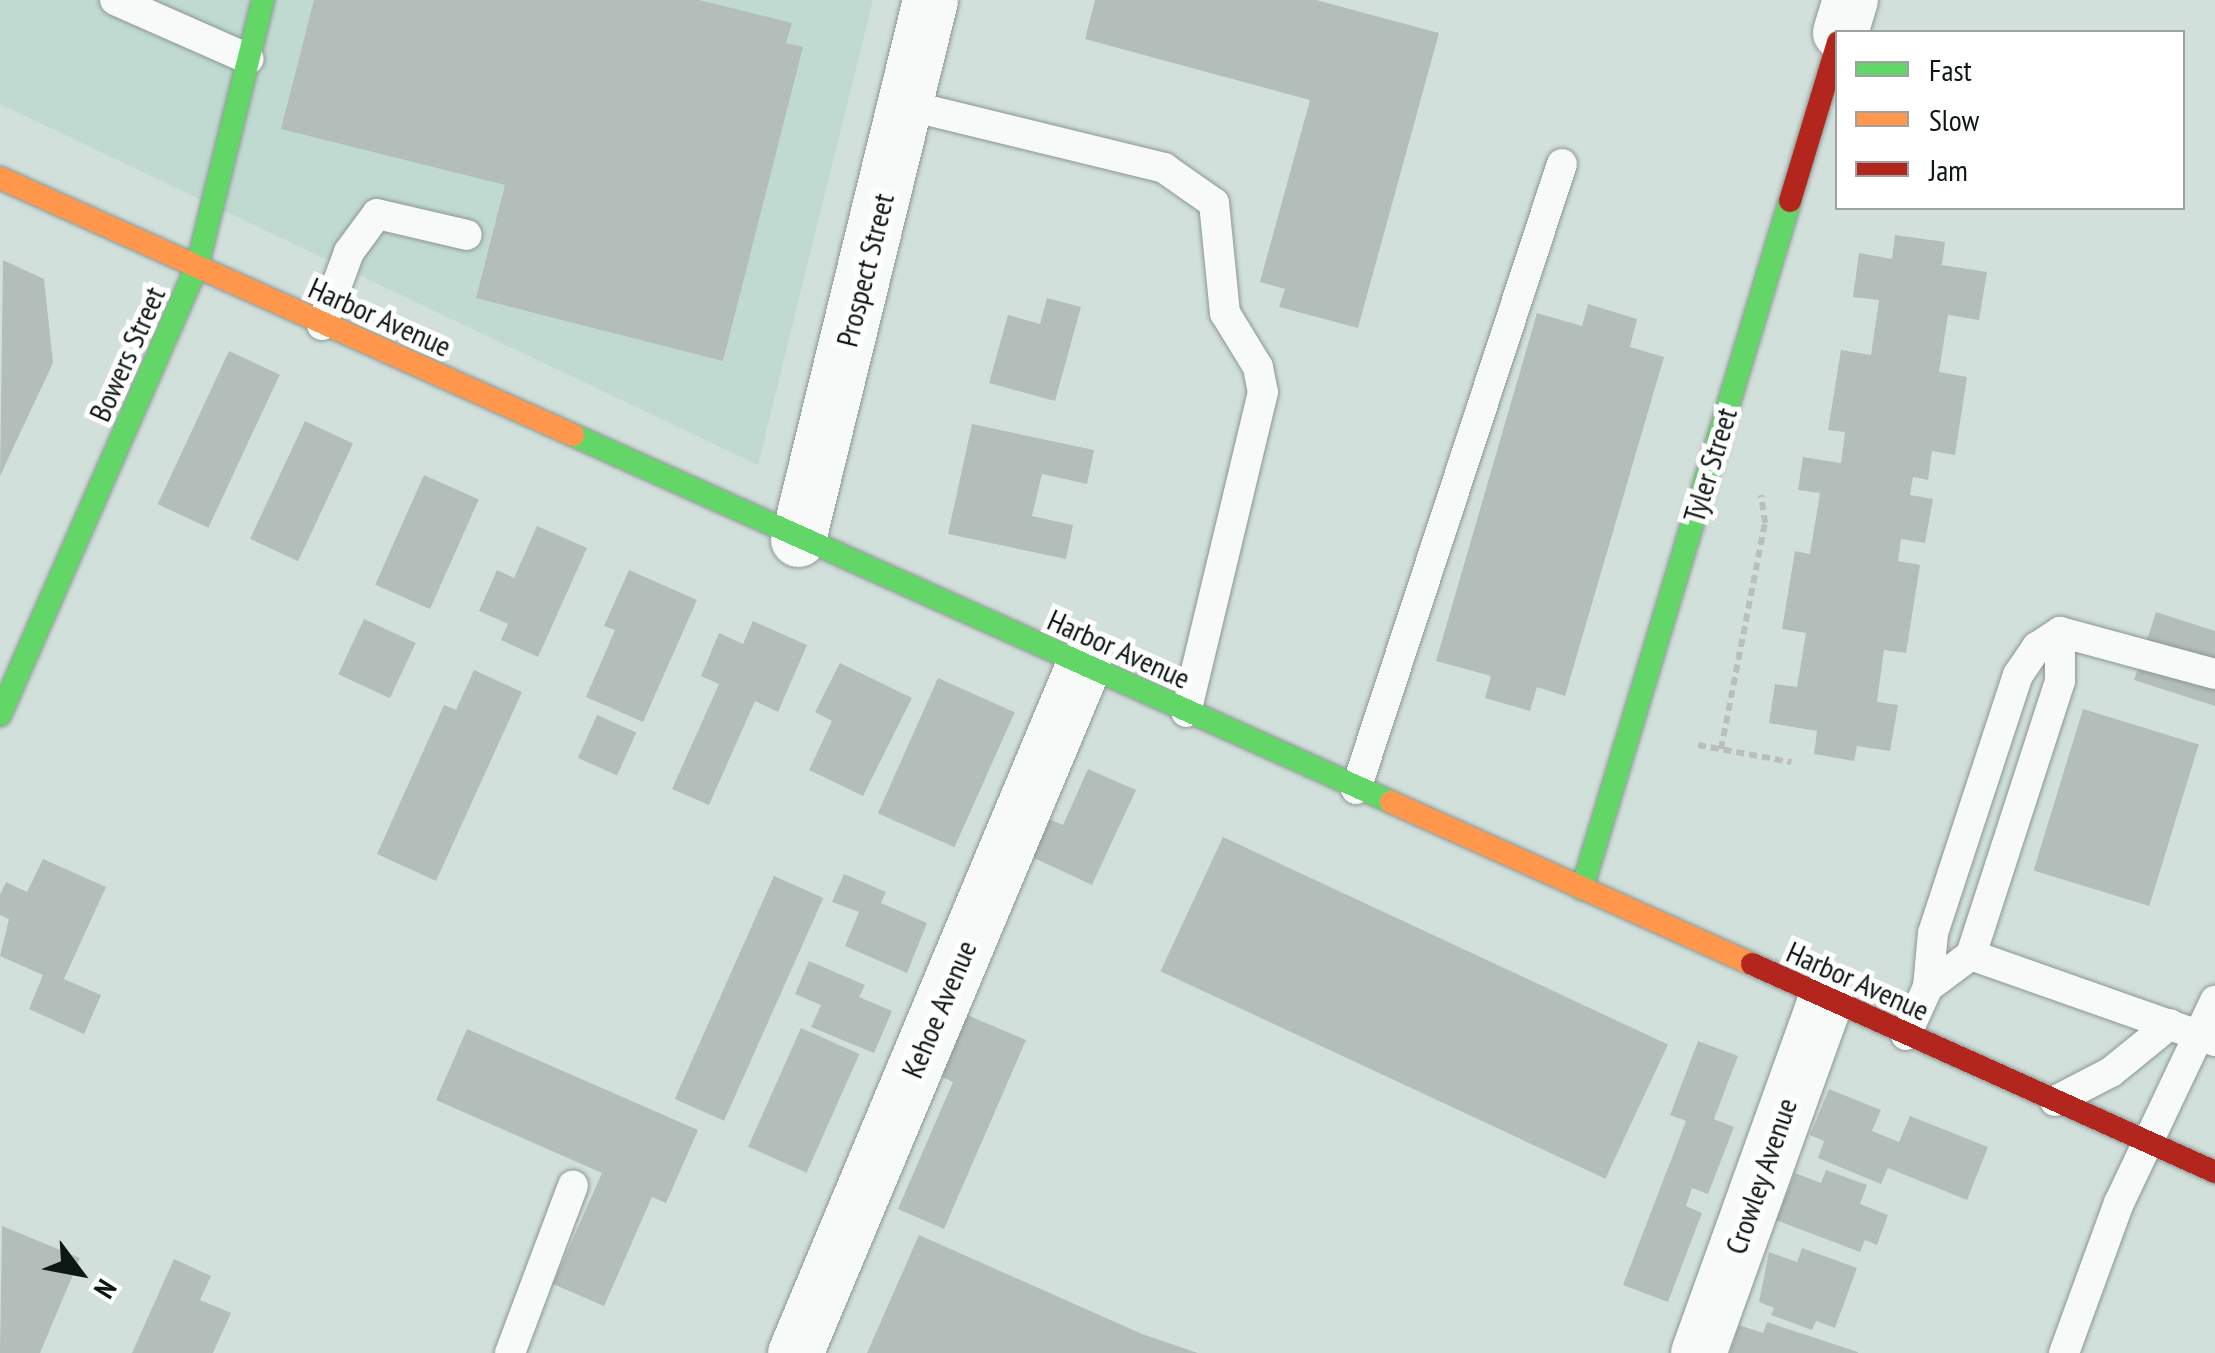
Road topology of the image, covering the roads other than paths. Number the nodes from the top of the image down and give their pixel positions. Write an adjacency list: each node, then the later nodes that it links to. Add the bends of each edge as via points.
1 (115, 0): 7 (lane)
2 (263, 0): 7 (street, Bowers Street)
3 (930, 0): 8 (street, Prospect Street)
4 (1850, 0): 5 (street)
5 (1841, 30)
6 (1835, 52): 21 (street, Tyler Street)
7 (249, 59): 12 (street, Bowers Street)
8 (906, 105): 14 (street, Prospect Street); 18 (lane, via 1164,168 1214,203 1225,313 1258,367 1263,392)
9 (1562, 164): 20 (lane)
10 (0, 178): 12 (street, Harbor Avenue)
11 (467, 235): 13 (lane, via 377,214 349,252)
12 (196, 267): 13 (street, Harbor Avenue); 19 (street, Bowers Street)
13 (322, 324): 14 (street, Harbor Avenue)
14 (798, 540): 16 (street, Harbor Avenue)
15 (2060, 632): 17 (lane); 22 (lane, via 2060,681); 23 (lane, via 2038,647 2018,675 1933,933)
16 (1083, 666): 18 (street, Harbor Avenue); 34 (street, Kehoe Avenue)
17 (2215, 674)
18 (1186, 712): 20 (street, Harbor Avenue)
19 (0, 715)
20 (1356, 788): 21 (street, Harbor Avenue)
21 (1582, 889): 24 (street, Harbor Avenue)
22 (1972, 955): 23 (lane); 26 (lane)
23 (1928, 987): 27 (lane)
24 (1825, 1000): 27 (street, Harbor Avenue); 35 (street, Crowley Avenue)
25 (2215, 1001): 28 (lane)
26 (2170, 1024): 28 (lane); 29 (lane, via 2110,1072)
27 (1906, 1035): 29 (street, Harbor Avenue)
28 (2208, 1038): 30 (lane)
29 (2055, 1101): 30 (street, Harbor Avenue)
30 (2147, 1141): 31 (street, Harbor Avenue); 36 (lane)
31 (2215, 1172)
32 (573, 1185): 33 (lane)
33 (510, 1353)
34 (795, 1353)
35 (1698, 1353)
36 (2064, 1353)

